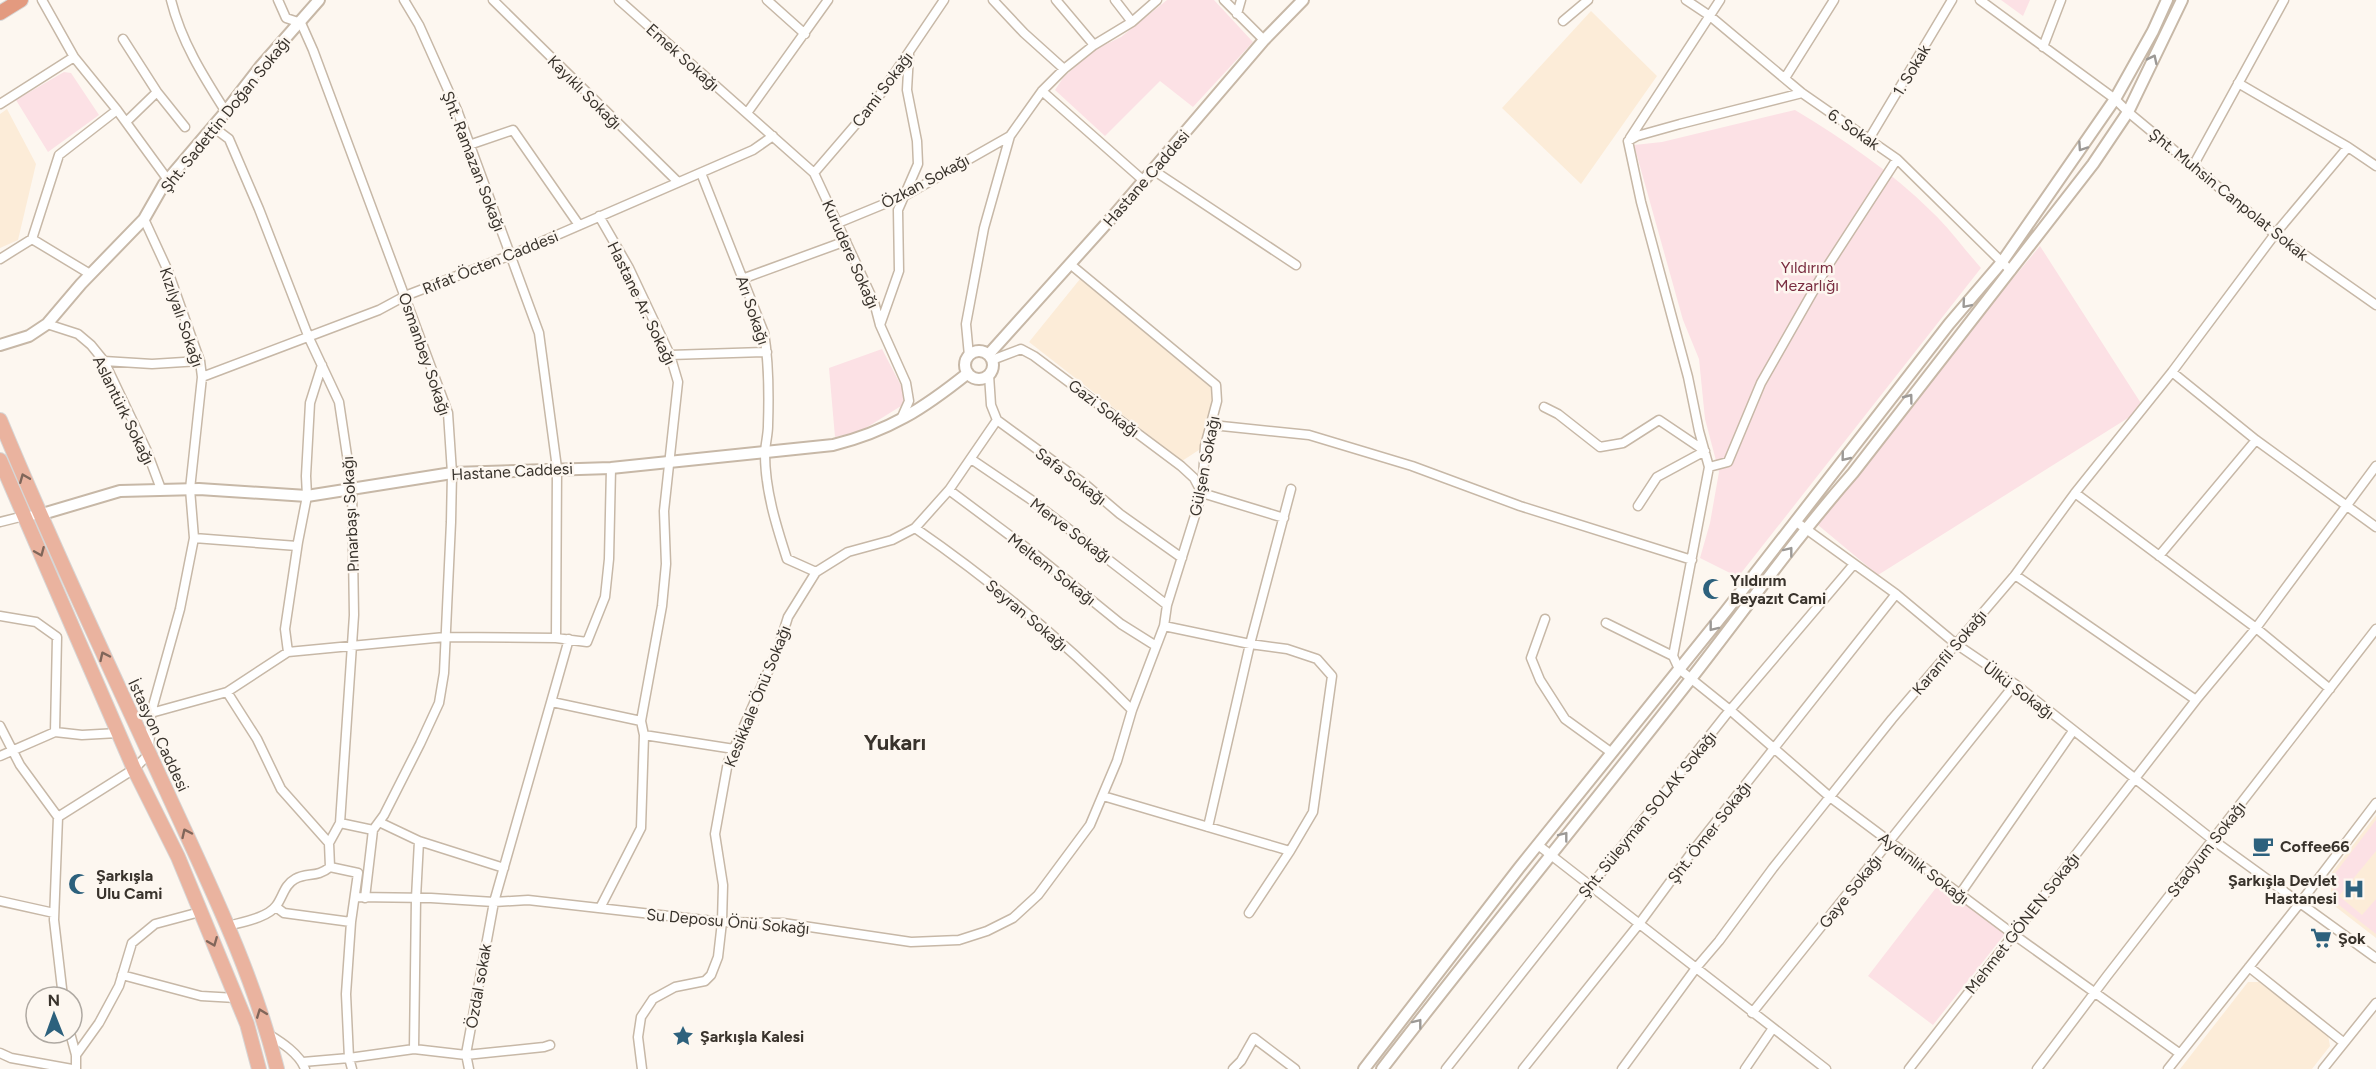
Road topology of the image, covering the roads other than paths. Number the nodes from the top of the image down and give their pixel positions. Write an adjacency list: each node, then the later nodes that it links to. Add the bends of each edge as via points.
1 (21, 0): 29 (highway)
2 (42, 0): 41 (street)
3 (171, 0): 51 (street, via 177,26)
4 (278, 0): 33 (street, via 286,18)
5 (319, 0): 33 (street, Şht. Sadettin Doğan Sokağı)
6 (404, 0): 61 (street, Şht. Ramazan Sokağı, via 419,25)
7 (493, 0): 71 (street, Kayıklı Sokağı)
8 (619, 0): 53 (street, Emek Sokağı)
9 (767, 0): 35 (street)
10 (828, 0): 35 (street)
11 (944, 0): 40 (street, Cami Sokağı)
12 (993, 0): 42 (street)
13 (1056, 0): 38 (street)
14 (1115, 0): 34 (street)
15 (1157, 0): 34 (street)
16 (1224, 0): 30 (street)
17 (1241, 0): 30 (street)
18 (1303, 0): 37 (street, Hastane Caddesi)
19 (1588, 0): 32 (street)
20 (1686, 0): 31 (street, 6. Sokak)
21 (1720, 0): 31 (street)
22 (1834, 0): 43 (street)
23 (1952, 0): 59 (street, 1. Sokak)
24 (1980, 0): 39 (street, Şht. Muhsin Canpolat Sokak)
25 (2061, 0): 39 (street)
26 (2167, 0): 48 (street)
27 (2182, 0): 52 (street, one-way to 27)
28 (2282, 1): 44 (street)
29 (0, 13)
30 (1237, 14): 37 (street)
31 (1710, 16): 43 (street, 6. Sokak); 60 (street)
32 (1563, 21)
33 (301, 22): 51 (street, Şht. Sadettin Doğan Sokağı); 88 (street, Osmanbey Sokağı)
34 (1131, 22): 38 (street)
35 (805, 34): 53 (street)
36 (123, 39): 46 (street)
37 (1264, 40): 66 (street, Hastane Caddesi)
38 (1094, 45): 42 (street)
39 (2043, 47): 48 (street, Şht. Muhsin Canpolat Sokak)
40 (909, 54): 68 (street, Cami Sokağı, via 875,102); 72 (street, via 906,90 918,165)
41 (74, 57): 49 (street); 50 (street)
42 (1064, 69): 45 (street)
43 (1785, 78): 47 (street, 6. Sokak)
44 (2238, 83): 62 (street); 64 (street)
45 (1042, 91): 58 (street); 70 (street)
46 (157, 92): 54 (street); 55 (street)
47 (1802, 93): 59 (street, 6. Sokak); 60 (street)
48 (2115, 99): 52 (street, Şht. Muhsin Canpolat Sokak); 82 (street, one-way to 82)
49 (0, 104)
50 (117, 110): 54 (street); 78 (street, via 59,155)
51 (226, 112): 56 (street, Şht. Sadettin Doğan Sokağı)
52 (2128, 112): 64 (street, Şht. Muhsin Canpolat Sokak); 85 (street)
53 (747, 113): 57 (street, Kurudere Sokağı)
54 (126, 122): 69 (street)
55 (184, 127)
56 (213, 127): 69 (street, Şht. Sadettin Doğan Sokağı); 92 (street, Pınarbaşı Sokağı, via 229,139)
57 (773, 136): 67 (street, Rıfat Öcten Caddesi, via 753,150); 68 (street, Kurudere Sokağı)
58 (1010, 136): 72 (street, Özkan Sokağı); 96 (street, via 984,228 966,324)
59 (1869, 139): 63 (street, 6. Sokak)
60 (1628, 141): 111 (street)
61 (469, 145): 76 (street, via 513,130); 80 (street, Şht. Ramazan Sokağı)
62 (2348, 147): 65 (street); 77 (street, Karanfil Sokağı)
63 (1898, 159): 82 (street, 6. Sokak); 117 (street, via 1827,267 1761,383 1728,462)
64 (2193, 166): 77 (street, Şht. Muhsin Canpolat Sokak)
65 (2376, 166)
66 (1153, 170): 70 (street, Hastane Caddesi); 84 (street)
67 (701, 173): 71 (street, Rıfat Öcten Caddesi); 87 (street, Arı Sokağı)
68 (814, 173): 75 (street, Kurudere Sokağı)
69 (168, 180): 74 (street, Şht. Sadettin Doğan Sokağı)
70 (1144, 181): 83 (street, Hastane Caddesi)
71 (678, 182): 73 (street, Rıfat Öcten Caddesi)
72 (906, 195): 75 (street, Özkan Sokağı); 91 (street, via 898,210 899,272)
73 (599, 216): 76 (street, Rıfat Öcten Caddesi); 95 (street, Hastane Ar. Sokağı, via 629,268)
74 (144, 219): 86 (street, Şht. Sadettin Doğan Sokağı); 98 (street, Kızılyalı Sokağı)
75 (838, 223): 79 (street, Kurudere Sokağı)
76 (579, 225): 80 (street, Rıfat Öcten Caddesi)
77 (2275, 234): 89 (street, Şht. Muhsin Canpolat Sokak); 101 (street, Karanfil Sokağı)
78 (32, 239): 81 (street); 86 (street)
79 (846, 241): 87 (street); 91 (street, Kurudere Sokağı)
80 (511, 255): 88 (street, Rıfat Öcten Caddesi); 118 (street, Şht. Ramazan Sokağı, via 538,333)
81 (0, 259)
82 (2002, 262): 85 (street, 6. Sokak); 134 (street, one-way to 134)
83 (1070, 264): 97 (street, Hastane Caddesi); 109 (street, Gülşen Sokağı, via 1215,385 1217,401)
84 (1296, 265)
85 (2011, 271): 138 (street, one-way to 85)
86 (90, 274): 90 (street, Şht. Sadettin Doğan Sokağı)
87 (742, 279): 94 (street, Arı Sokağı, via 764,333)
88 (405, 296): 92 (street, Rıfat Öcten Caddesi); 120 (street, Osmanbey Sokağı, via 448,413)
89 (2376, 305)
90 (47, 324): 93 (street, Şht. Sadettin Doğan Sokağı, via 28,336); 99 (street, Aslantürk Sokağı, via 78,334)
91 (880, 325): 108 (street, Kurudere Sokağı, via 906,383 909,401)
92 (309, 338): 100 (street, Pınarbaşı Sokağı); 104 (street, Rıfat Öcten Caddesi)
93 (0, 345)
94 (767, 352): 95 (street); 112 (street, Arı Sokağı)
95 (670, 355): 115 (street, Hastane Ar. Sokağı, via 678,382)
96 (969, 356): 97 (street, via 976,351); 102 (street, via 965,364)
97 (990, 357): 103 (street, via 993,368); 126 (street, Gazi Sokağı, via 1021,349 1034,356 1181,466)
98 (200, 361): 99 (street); 104 (street, Kızılyalı Sokağı)
99 (104, 362): 121 (street, Aslantürk Sokağı)
100 (322, 365): 123 (street, Pınarbaşı Sokağı, via 339,402); 128 (street, via 310,403)
101 (2172, 372): 110 (street); 127 (street, Karanfil Sokağı)
102 (968, 373): 103 (street, via 975,378); 108 (street, Hastane Caddesi)
103 (989, 375): 107 (street, via 991,405)
104 (201, 377): 122 (street, Kızılyalı Sokağı)
105 (1544, 407): 111 (street, via 1600,447 1623,443 1659,420)
106 (0, 420): 131 (main road, İstasyon Caddesi, one-way to 106)
107 (997, 420): 113 (street); 142 (street, Safa Sokağı)
108 (901, 421): 112 (street, Hastane Caddesi, via 865,437 832,445)
109 (1212, 425): 126 (street, Gülşen Sokağı, via 1205,446); 143 (street, via 1309,435)
110 (2256, 440): 129 (street); 141 (street)
111 (1705, 451): 117 (street); 130 (street, via 1657,477)
112 (765, 453): 115 (street, Hastane Caddesi); 145 (street, Arı Sokağı, via 769,490 787,559)
113 (971, 459): 125 (street); 148 (street, Merve Sokağı, via 1030,499)
114 (0, 460): 132 (main road)
115 (669, 463): 119 (street, Hastane Caddesi); 174 (street, Hastane Ar. Sokağı, via 662,606)
116 (2376, 466): 129 (street, Mehmet GÖNEN Sokağı)
117 (1709, 467): 143 (street)
118 (557, 468): 119 (street, Hastane Caddesi); 120 (street, Hastane Caddesi); 156 (street, Şht. Ramazan Sokağı)
119 (610, 468): 157 (street, via 606,597 587,642)
120 (452, 473): 123 (street, Hastane Caddesi); 155 (street, Osmanbey Sokağı)
121 (161, 489): 122 (street, Hastane Caddesi); 131 (street, Hastane Caddesi, via 120,491)
122 (190, 489): 128 (street, Hastane Caddesi); 139 (street, Kızılyalı Sokağı)
123 (351, 489): 128 (street, Hastane Caddesi); 160 (street, Pınarbaşı Sokağı)
124 (1292, 489): 133 (street)
125 (949, 490): 137 (street); 161 (street, Meltem Sokağı, via 1121,624)
126 (1202, 493): 133 (street); 142 (street, Gülşen Sokağı)
127 (2075, 493): 141 (street); 146 (street, Karanfil Sokağı)
128 (307, 496): 140 (street)
129 (2348, 505): 136 (street); 153 (street, Mehmet GÖNEN Sokağı)
130 (1638, 506)
131 (39, 515): 132 (street); 184 (main road, İstasyon Caddesi, one-way to 131)
132 (24, 516): 135 (street); 178 (main road, one-way to 178)
133 (1284, 518): 158 (street)
134 (1795, 521): 138 (street, Ülkü Sokağı); 164 (street, one-way to 164)
135 (0, 522)
136 (2376, 527)
137 (915, 528): 145 (street, via 892,540 848,552); 171 (street, Seyran Sokağı, via 1032,618)
138 (1806, 529): 144 (street, Ülkü Sokağı); 165 (street, one-way to 138)
139 (194, 538): 140 (street); 173 (street, Kızılyalı Sokağı, via 180,609)
140 (297, 546): 162 (street, via 285,629)
141 (2159, 556): 153 (street)
142 (1182, 558): 148 (street, Gülşen Sokağı)
143 (1692, 560): 163 (street)
144 (1854, 564): 147 (street, Ülkü Sokağı); 172 (street, Şht. Süleyman SOLAK Sokağı)
145 (816, 572): 181 (street, Kesikkale Önü Sokağı, via 788,617)
146 (2015, 575): 159 (street, Karanfil Sokağı); 169 (street)
147 (1896, 594): 159 (street, Ülkü Sokağı); 180 (street, Şht. Ömer Sokağı)
148 (1167, 605): 152 (street, Gülşen Sokağı)
149 (0, 616): 177 (street, via 36,622 57,637)
150 (1545, 619): 183 (street, via 1531,658 1540,680 1565,719)
151 (1606, 623): 163 (street)
152 (1164, 626): 158 (street); 161 (street, Gülşen Sokağı)
153 (2256, 628): 167 (street); 169 (street, Mehmet GÖNEN Sokağı)
154 (2376, 629): 167 (street, Stadyum Sokağı)
155 (445, 637): 156 (street); 160 (street); 194 (street, Osmanbey Sokağı, via 439,703)
156 (556, 638): 157 (street)
157 (569, 639): 170 (street, Özdal sokak)
158 (1250, 644): 195 (street); 201 (street, via 1287,649 1317,659 1332,676 1312,812)
159 (1956, 644): 166 (street, Ülkü Sokağı); 190 (street, Karanfil Sokağı)
160 (352, 646): 162 (street); 193 (street, Pınarbaşı Sokağı)
161 (1156, 646): 171 (street, Gülşen Sokağı)
162 (288, 652): 168 (street)
163 (1673, 656): 164 (street)
164 (1679, 669): 165 (street, Aydınlık Sokağı); 183 (street)
165 (1692, 678): 172 (street, Aydınlık Sokağı); 202 (street, one-way to 165)
166 (2015, 684): 176 (street, Ülkü Sokağı); 198 (street, Gaye Sokağı)
167 (2330, 688): 196 (street, Stadyum Sokağı)
168 (227, 692): 173 (street); 199 (street, via 257,739 281,789)
169 (2196, 700): 188 (street, Mehmet GÖNEN Sokağı)
170 (552, 702): 174 (street); 204 (street, Özdal sokak)
171 (1132, 710): 186 (street, Gülşen Sokağı)
172 (1730, 710): 180 (street, Aydınlık Sokağı); 205 (street, Şht. Süleyman SOLAK Sokağı)
173 (151, 713): 184 (street, Kızılyalı Sokağı)
174 (641, 721): 179 (street)
175 (0, 726): 182 (street)
176 (2073, 731): 188 (street, Ülkü Sokağı); 206 (street)
177 (55, 732): 178 (street); 182 (street)
178 (118, 733): 187 (main road)
179 (644, 735): 181 (street); 213 (street, via 641,828)
180 (1774, 748): 190 (street, Aydınlık Sokağı); 219 (street, Şht. Ömer Sokağı)
181 (734, 749): 218 (street, Kesikkale Önü Sokağı, via 728,762 715,834 723,885)
182 (13, 751): 185 (street); 192 (street)
183 (1612, 753): 200 (street)
184 (149, 754): 187 (street); 220 (main road, İstasyon Caddesi, one-way to 184)
185 (0, 756)
186 (1117, 762): 189 (street, Su Deposu Önü Sokağı)
187 (134, 769): 192 (street); 214 (main road, via 178,857)
188 (2137, 778): 196 (street, Ülkü Sokağı); 221 (street, Mehmet GÖNEN Sokağı)
189 (1103, 796): 195 (street); 218 (street, Su Deposu Önü Sokağı, via 1090,825 1038,895 1012,918 987,931 959,940 911,942 783,922)
190 (1830, 797): 198 (street, Aydınlık Sokağı); 224 (street, Karanfil Sokağı)
191 (2376, 803): 211 (street)
192 (58, 817): 215 (street)
193 (340, 823): 194 (street); 199 (street)
194 (376, 826): 197 (street); 207 (street)
195 (1208, 827): 201 (street)
196 (2212, 840): 211 (street, Ülkü Sokağı); 227 (street, Stadyum Sokağı)
197 (418, 841): 204 (street); 208 (street)
198 (1889, 842): 206 (street, Aydınlık Sokağı); 230 (street, Gaye Sokağı)
199 (329, 843): 203 (street)
200 (1538, 845): 202 (street); 251 (street)
201 (1290, 852): 216 (street)
202 (1550, 855): 205 (street); 252 (street, one-way to 202)
203 (330, 867): 207 (street, via 358,873); 212 (street, via 322,874 295,878)
204 (504, 868): 210 (street, Özdal sokak)
205 (1591, 885): 219 (street); 253 (street, Şht. Süleyman SOLAK Sokağı)
206 (1960, 894): 221 (street, Aydınlık Sokağı)
207 (360, 898): 208 (street, Su Deposu Önü Sokağı); 217 (street)
208 (416, 898): 210 (street, Su Deposu Önü Sokağı); 236 (street)
209 (0, 901): 215 (street)
210 (494, 902): 213 (street, Su Deposu Önü Sokağı, via 528,900); 240 (street, Özdal sokak)
211 (2300, 903): 222 (street, Ülkü Sokağı); 223 (street)
212 (276, 907): 217 (street, via 284,913); 220 (street)
213 (600, 908): 218 (street, Su Deposu Önü Sokağı)
214 (200, 912): 225 (street, via 155,924 132,943); 228 (main road, one-way to 228)
215 (54, 913): 226 (street)
216 (1249, 913)
217 (351, 922): 241 (street, via 346,994)
218 (722, 922): 248 (street, Kesikkale Önü Sokağı, via 718,957 711,975 705,981 675,987 653,999 641,1017 638,1037)
219 (1639, 924): 224 (street); 254 (street, Şht. Ömer Sokağı)
220 (228, 926): 232 (main road, İstasyon Caddesi, one-way to 220)
221 (2013, 934): 227 (street, Aydınlık Sokağı); 258 (street, Mehmet GÖNEN Sokağı)
222 (2376, 958)
223 (2249, 967): 233 (street); 238 (street)
224 (1696, 968): 230 (street); 255 (street, Karanfil Sokağı)
225 (122, 975): 228 (street, via 201,996); 239 (street, via 99,1023)
226 (62, 985)
227 (2094, 993): 238 (street, Aydınlık Sokağı); 259 (street, Stadyum Sokağı)
228 (236, 998): 244 (main road)
229 (2376, 1003): 233 (street)
230 (1752, 1013): 231 (street)
231 (1773, 1028): 256 (street); 257 (street)
232 (268, 1034): 242 (street); 245 (main road, İstasyon Caddesi)
233 (2343, 1042): 261 (street)
234 (550, 1044): 240 (street)
235 (73, 1045): 239 (street)
236 (414, 1049): 240 (street); 241 (street)
237 (0, 1053): 243 (street)
238 (2180, 1053): 260 (street)
239 (76, 1055): 243 (street)
240 (466, 1055): 247 (street, Özdal sokak)
241 (349, 1058): 242 (street); 246 (street)
242 (304, 1066)
243 (74, 1069)
244 (259, 1069)
245 (277, 1069)
246 (352, 1069)
247 (469, 1069)
248 (642, 1069)
249 (1233, 1069): 250 (street, via 1254,1038)
250 (1295, 1069)
251 (1364, 1069)
252 (1382, 1069)
253 (1446, 1069)
254 (1523, 1069)
255 (1622, 1069)
256 (1745, 1069)
257 (1826, 1069)
258 (1909, 1069)
259 (2037, 1069)
260 (2168, 1069)
261 (2323, 1069)

